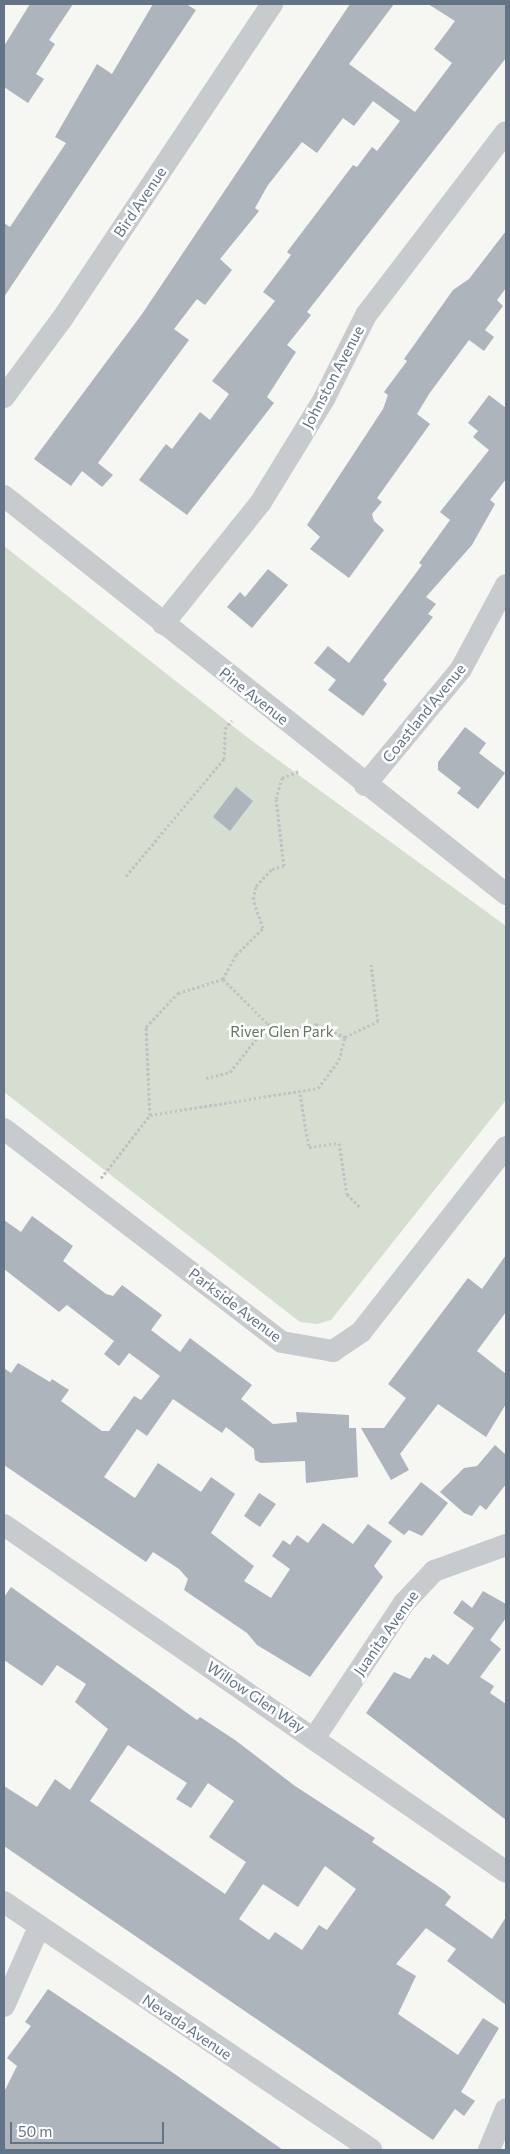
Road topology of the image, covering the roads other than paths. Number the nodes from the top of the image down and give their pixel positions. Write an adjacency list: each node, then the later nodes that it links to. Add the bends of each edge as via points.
1 (272, 4): 3 (street, Bird Avenue, via 62,319)
2 (506, 132): 6 (street, Johnston Avenue, via 366,315 324,399 261,502)
3 (4, 397)
4 (4, 496): 6 (street, Pine Avenue)
5 (506, 585): 7 (street, Coastland Avenue, via 461,669)
6 (163, 624): 7 (street, Pine Avenue)
7 (365, 785): 8 (street, Pine Avenue)
8 (506, 894)
9 (4, 1129): 10 (street, Parkside Avenue, via 282,1342 333,1351 361,1332)
10 (506, 1147)
11 (4, 1525): 13 (street, Willow Glen Way)
12 (506, 1545): 13 (street, Juanita Avenue, via 434,1570 404,1603)
13 (315, 1737): 14 (street, Willow Glen Way)
14 (506, 1872)
15 (4, 1902): 16 (street, Nevada Avenue)
16 (39, 1927): 17 (street); 19 (street, Nevada Avenue)
17 (4, 2006)
18 (506, 2109): 20 (street)
19 (371, 2150)
20 (489, 2150)

